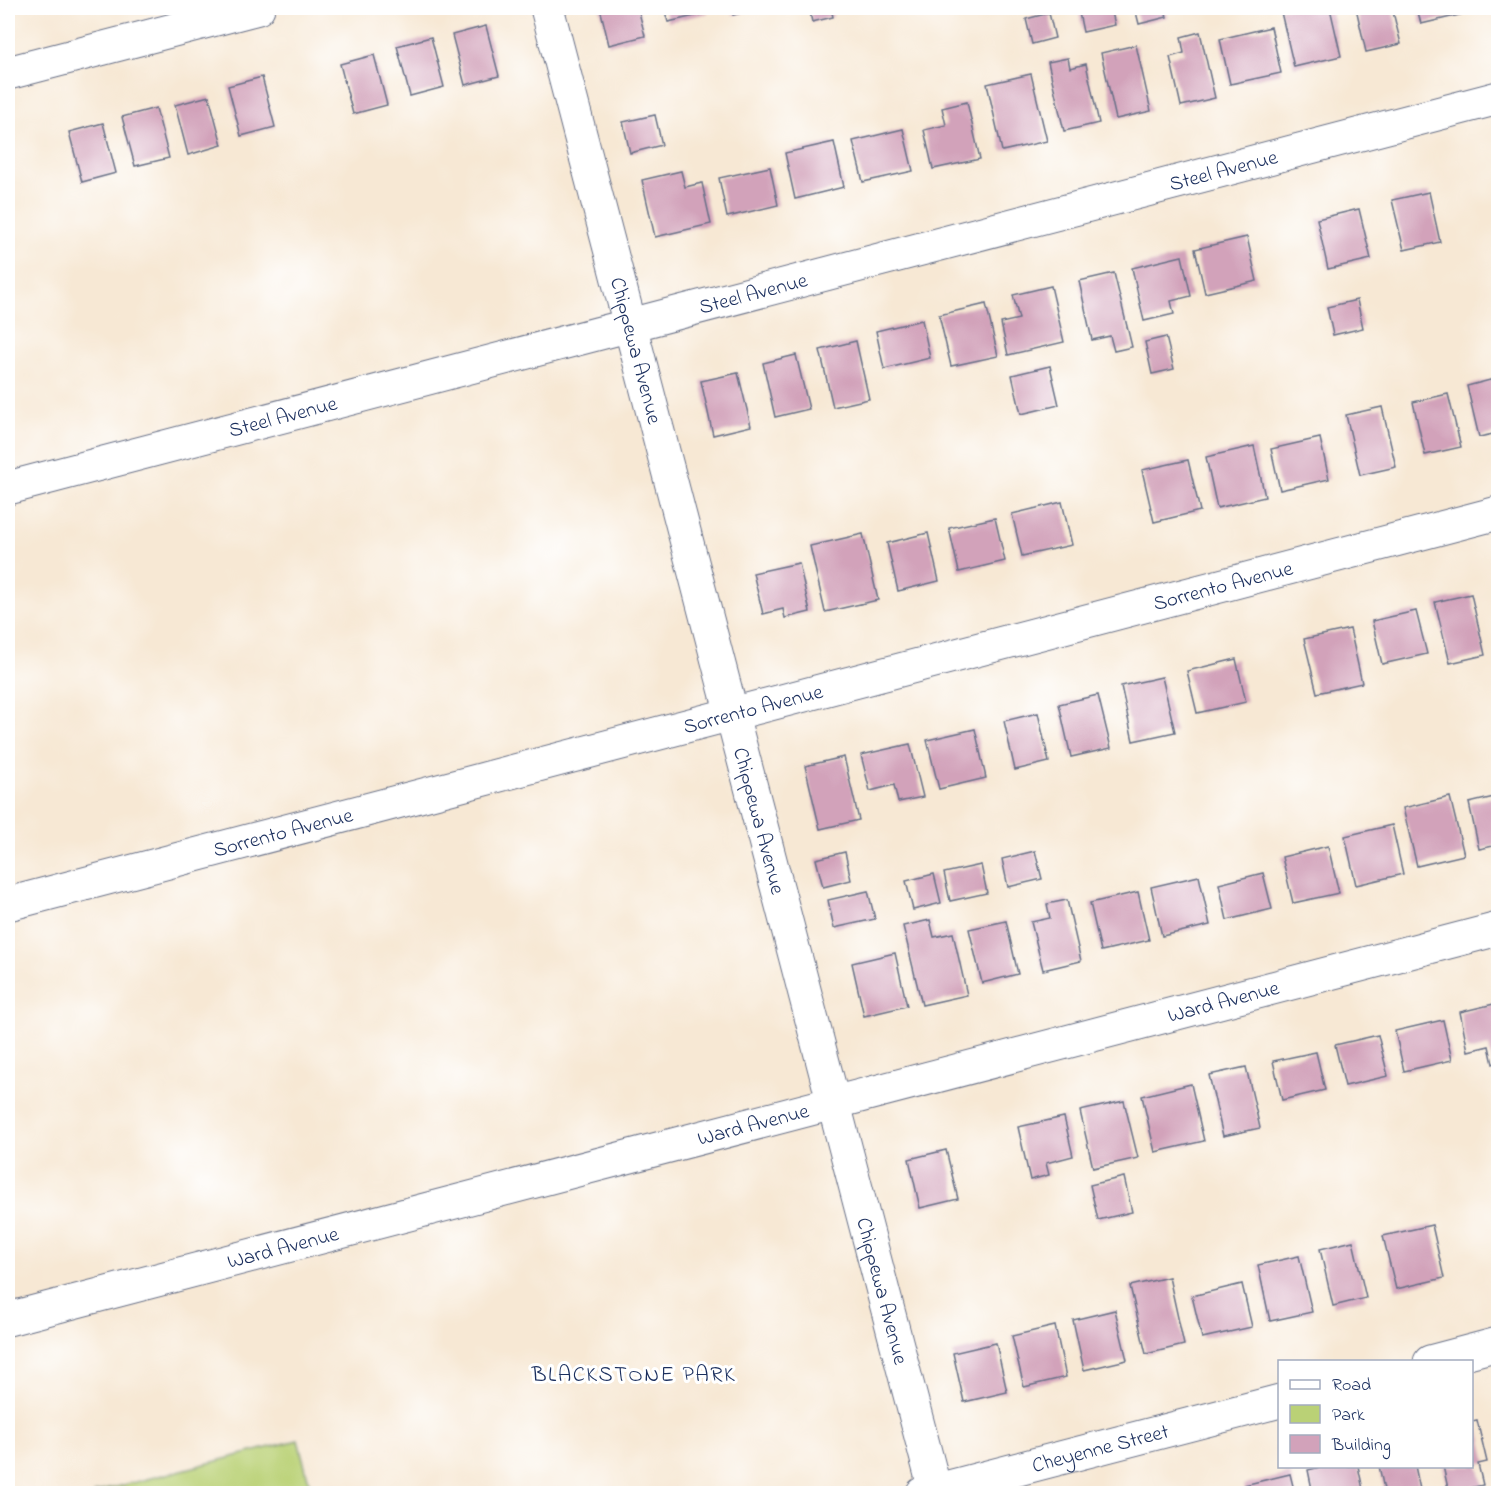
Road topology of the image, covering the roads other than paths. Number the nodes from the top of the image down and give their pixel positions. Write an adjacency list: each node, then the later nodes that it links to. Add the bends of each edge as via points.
1 (258, 8): 3 (street)
2 (547, 8): 5 (street, Chippewa Avenue)
3 (8, 73)
4 (1498, 98): 5 (street, Steel Avenue)
5 (630, 325): 6 (street, Steel Avenue); 8 (street, Chippewa Avenue)
6 (8, 488)
7 (1498, 513): 8 (street, Sorrento Avenue)
8 (732, 714): 9 (street, Sorrento Avenue); 11 (street, Chippewa Avenue)
9 (8, 904)
10 (1498, 929): 11 (street, Ward Avenue)
11 (834, 1103): 12 (street, Ward Avenue); 16 (street, Chippewa Avenue)
12 (8, 1319)
13 (1498, 1344): 14 (street)
14 (1438, 1360)
15 (1278, 1402): 16 (street, Cheyenne Street)
16 (931, 1492)

